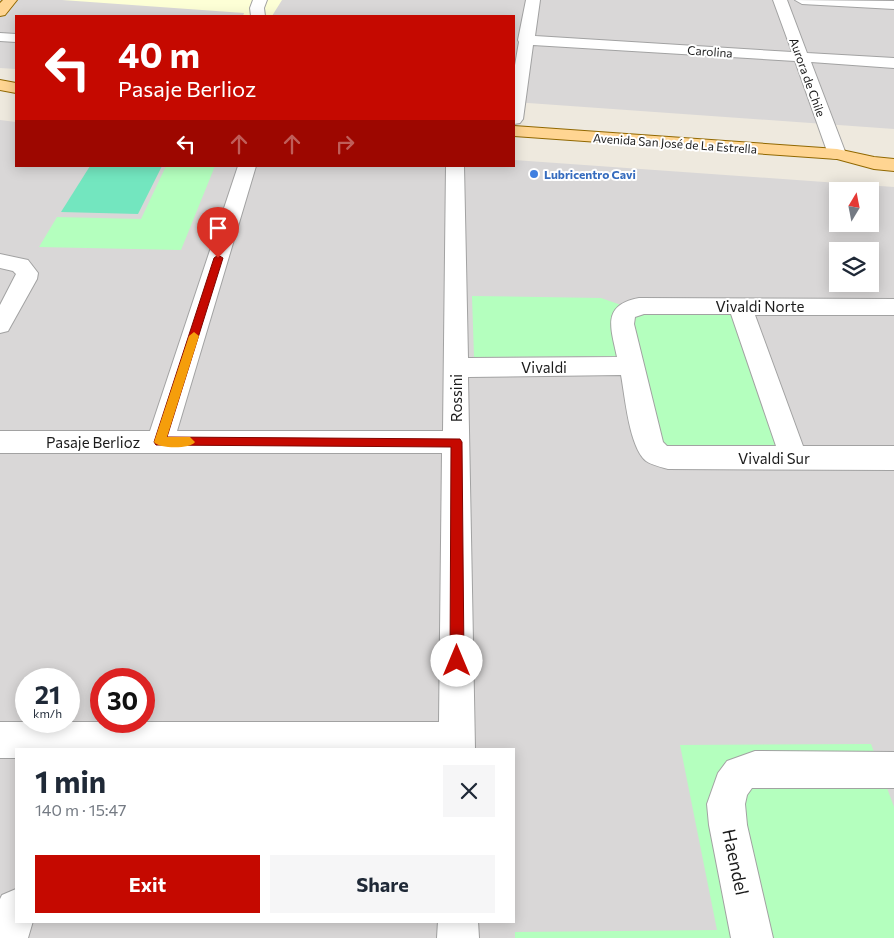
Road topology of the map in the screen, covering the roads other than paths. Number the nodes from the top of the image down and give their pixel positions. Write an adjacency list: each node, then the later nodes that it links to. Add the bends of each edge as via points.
1 (10, 0): 7 (main road)
2 (260, 0): 8 (street)
3 (533, 0): 11 (street)
4 (780, 0): 12 (street, Aurora de Chile)
5 (802, 0): 6 (street)
6 (894, 6)
7 (0, 12)
8 (258, 15)
9 (0, 37): 10 (street)
10 (15, 38)
11 (526, 40): 12 (street, Carolina); 18 (street)
12 (801, 57): 13 (street, Carolina); 21 (street, Aurora de Chile)
13 (894, 63)
14 (0, 85): 15 (main road)
15 (15, 88)
16 (0, 100): 17 (main road)
17 (15, 100)
18 (515, 112)
19 (515, 131): 21 (main road, Avenida San José de La Estrella)
20 (894, 151): 21 (main road, Avenida San José de La Estrella)
21 (837, 154): 22 (main road, Avenida San José de La Estrella)
22 (894, 165)
23 (248, 167): 32 (street)
24 (455, 167): 30 (street, Rossini)
25 (0, 261): 28 (street, via 20,265 27,273)
26 (740, 306): 27 (street, Vivaldi Norte); 29 (street, Vivaldi Norte, via 634,306 622,316); 34 (street)
27 (894, 307)
28 (0, 325)
29 (631, 366): 30 (street, Vivaldi); 34 (street, Vivaldi Sur, via 649,446 654,453 673,458)
30 (456, 368): 33 (street, Rossini)
31 (0, 442): 32 (street, Pasaje Berlioz)
32 (160, 442): 33 (street, Pasaje Berlioz)
33 (456, 442): 37 (street, Rossini)
34 (794, 458): 35 (street, Vivaldi Sur)
35 (894, 458)
36 (0, 740): 38 (street)
37 (457, 744): 38 (street)
38 (68, 745)
39 (894, 770): 44 (street, Haendel, via 755,769 740,774 731,786 726,804)
40 (15, 912): 42 (street)
41 (458, 923): 43 (street)
42 (7, 938)
43 (458, 938)
44 (752, 938)

